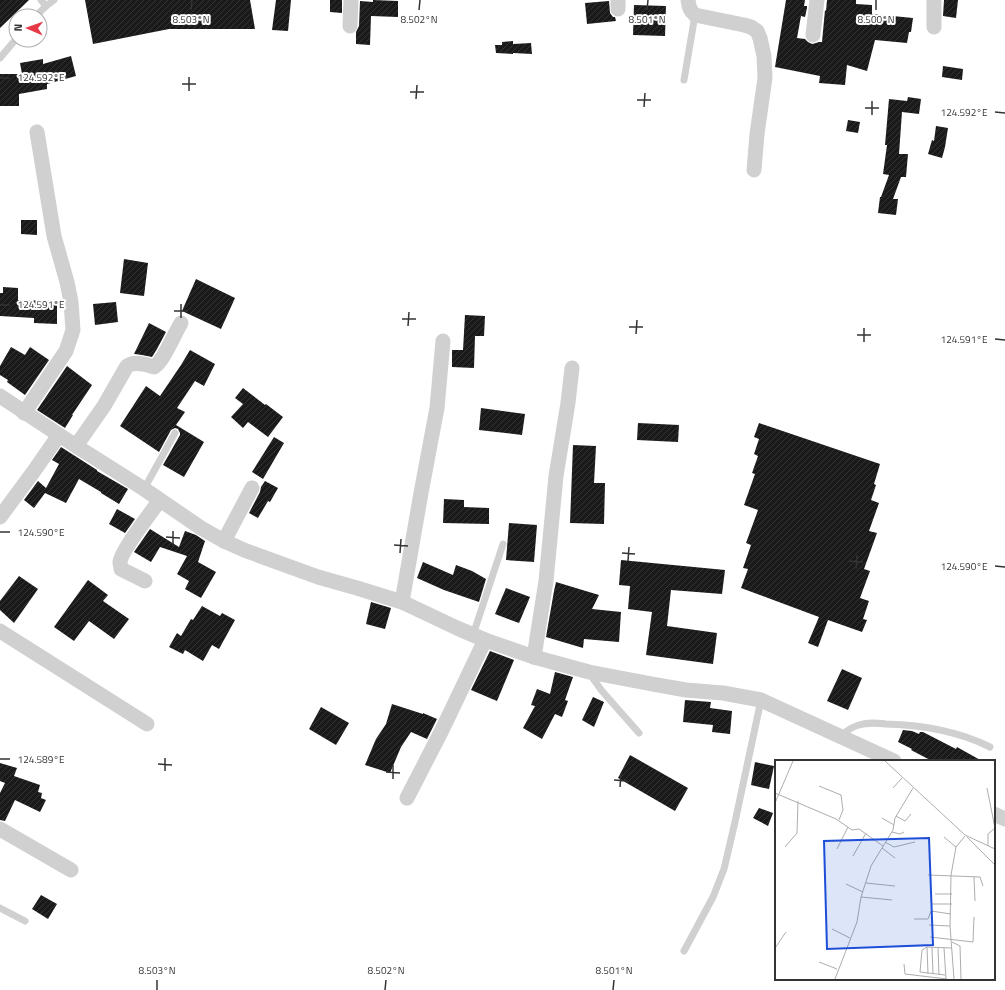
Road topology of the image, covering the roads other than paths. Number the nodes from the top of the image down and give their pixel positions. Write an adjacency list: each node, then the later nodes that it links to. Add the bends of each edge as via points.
1 (54, 0): 6 (lane)
2 (351, 0): 8 (street)
3 (688, 0): 7 (street)
4 (817, 0): 10 (street)
5 (934, 0): 9 (street)
6 (44, 3)
7 (695, 15): 13 (lane); 15 (street, via 751,27 757,31 760,38 765,78)
8 (350, 26)
9 (934, 27)
10 (813, 35)
11 (8, 48): 12 (lane)
12 (0, 58)
13 (684, 80)
14 (37, 132): 20 (street, via 54,236 71,302 73,330 66,351)
15 (754, 170)
16 (181, 322): 23 (street, via 157,365 154,367 132,363 127,366 104,406)
17 (443, 341): 31 (street, via 437,408)
18 (572, 368): 34 (street)
19 (0, 396): 20 (street)
20 (24, 413): 22 (street)
21 (175, 433): 25 (lane)
22 (59, 435): 23 (street); 27 (street)
23 (76, 446): 25 (street)
24 (252, 488): 28 (street)
25 (144, 489): 26 (street)
26 (160, 500): 28 (street); 30 (street, via 120,562 121,569)
27 (0, 518)
28 (224, 541): 31 (street, via 318,577)
29 (503, 544): 33 (lane)
30 (145, 581)
31 (402, 602): 33 (street)
32 (0, 631): 37 (street)
33 (479, 638): 34 (street); 42 (street, via 442,730)
34 (534, 657): 35 (street)
35 (589, 672): 36 (street, via 686,690); 38 (lane)
36 (761, 700): 39 (street); 49 (lane, via 724,869 713,897)
37 (148, 724)
38 (639, 733)
39 (841, 736): 40 (lane, via 849,729 867,723 899,724 944,731); 41 (street)
40 (990, 747)
41 (892, 760)
42 (407, 798)
43 (995, 814): 44 (street)
44 (1005, 819)
45 (0, 829): 46 (street)
46 (71, 870)
47 (0, 908): 48 (lane)
48 (25, 921)
49 (684, 951)

